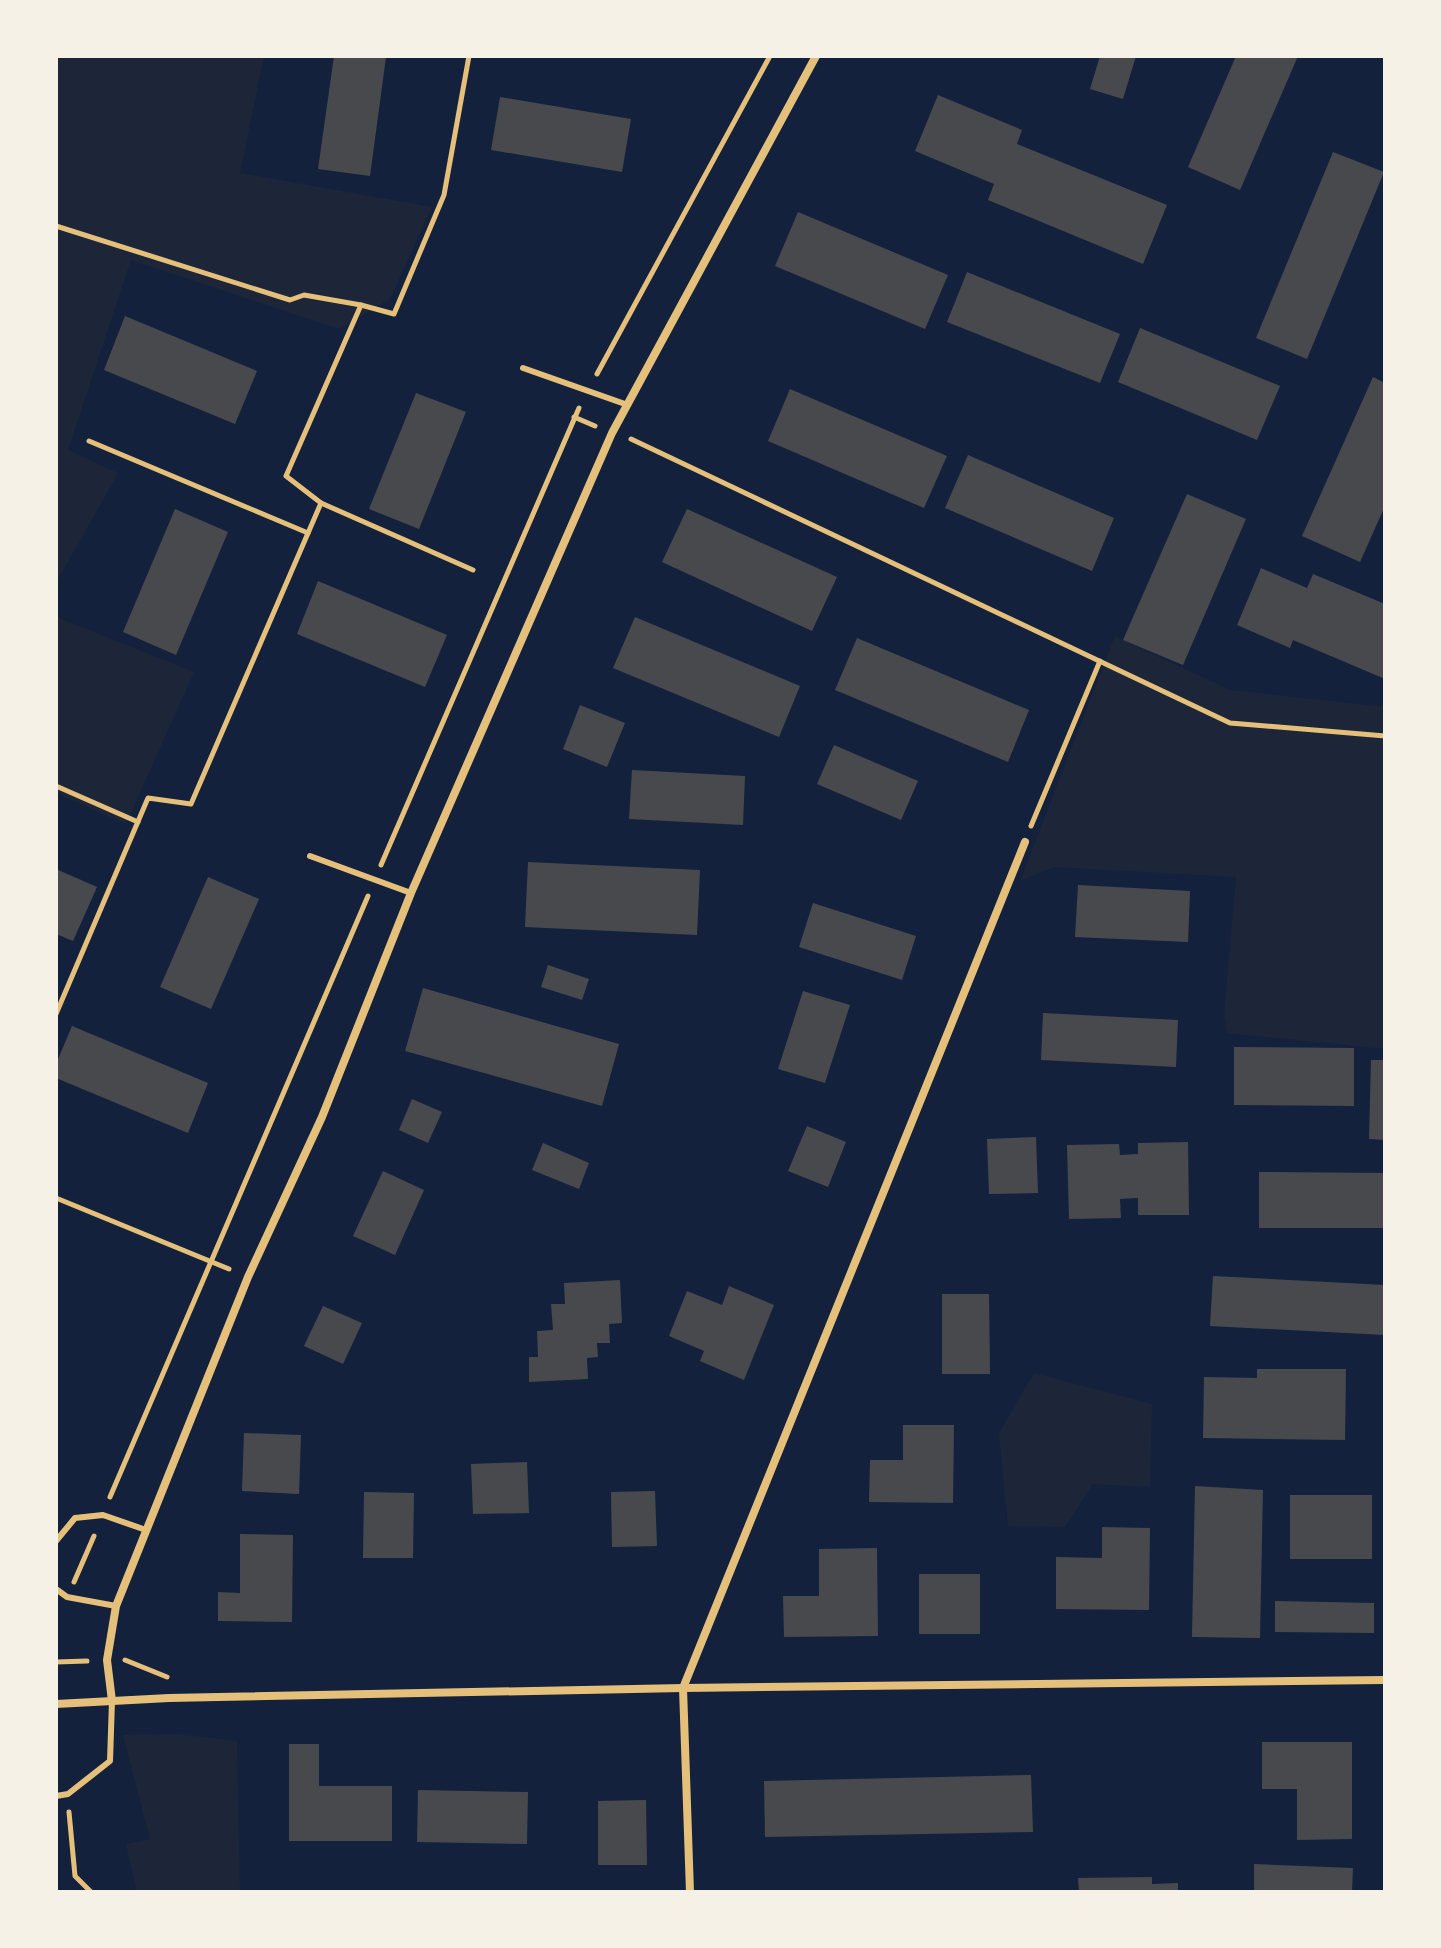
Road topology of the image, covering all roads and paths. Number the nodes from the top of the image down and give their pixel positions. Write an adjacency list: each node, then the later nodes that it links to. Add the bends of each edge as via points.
1 (469, 56): 5 (path, via 444,195 394,314)
2 (770, 56): 7 (path)
3 (816, 56): 8 (street)
4 (56, 226): 5 (path, via 290,300 304,295)
5 (361, 305): 11 (path, via 286,476)
6 (523, 368): 7 (lane)
7 (588, 391): 8 (lane); 20 (path)
8 (625, 404): 9 (street)
9 (612, 433): 14 (path, via 638,439); 21 (street)
10 (89, 441): 12 (path)
11 (321, 503): 12 (path); 13 (path)
12 (308, 533): 17 (path, via 191,804 148,798)
13 (473, 570)
14 (1100, 661): 15 (path, via 1230,723); 18 (path)
15 (1385, 736)
16 (56, 786): 17 (path)
17 (138, 822): 22 (path)
18 (1025, 842): 33 (street)
19 (310, 856): 20 (lane)
20 (374, 881): 21 (lane); 24 (path)
21 (411, 893): 25 (street, via 322,1117)
22 (56, 1014)
23 (56, 1198): 24 (path)
24 (211, 1262): 25 (path); 26 (path)
25 (248, 1277): 27 (street)
26 (103, 1515): 27 (lane); 28 (lane, via 75,1518); 30 (path)
27 (146, 1530): 31 (street)
28 (56, 1541)
29 (56, 1589): 30 (lane)
30 (67, 1597): 31 (lane)
31 (116, 1606): 34 (street, via 107,1660)
32 (1385, 1680): 33 (street)
33 (683, 1688): 34 (street); 39 (street)
34 (112, 1701): 35 (street); 36 (lane, via 110,1761)
35 (56, 1704)
36 (68, 1794): 37 (lane); 38 (path, via 75,1876)
37 (56, 1796)
38 (91, 1892)
39 (690, 1892)

